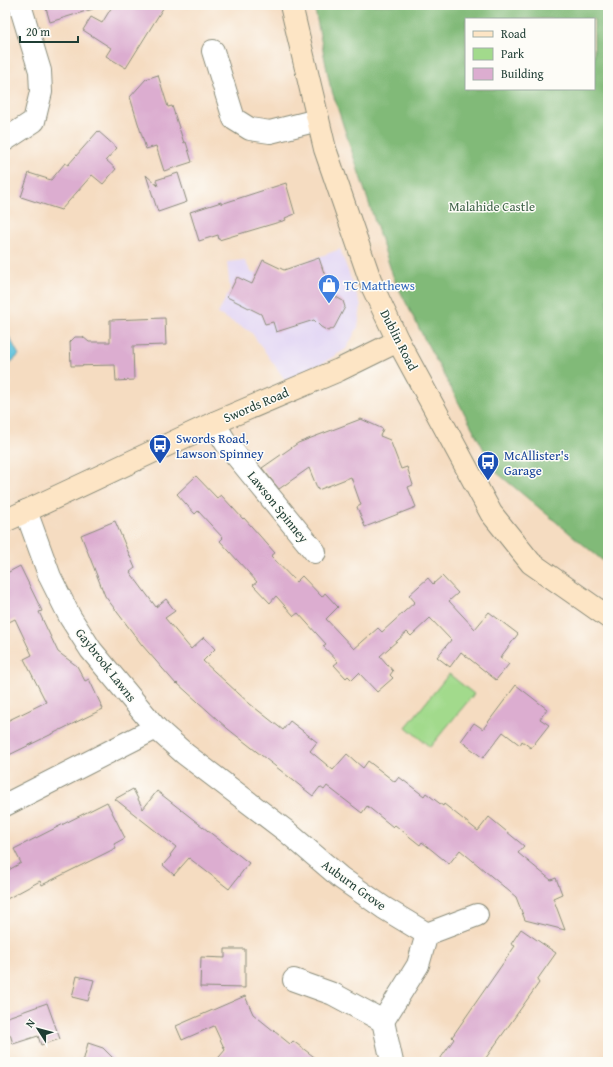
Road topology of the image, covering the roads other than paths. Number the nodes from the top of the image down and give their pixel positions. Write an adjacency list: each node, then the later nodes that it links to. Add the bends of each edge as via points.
1 (20, 5): 5 (street, via 40,71 41,92 34,121)
2 (290, 5): 4 (main road, Dublin Road)
3 (213, 51): 4 (street, via 234,119 250,129 270,132)
4 (318, 120): 6 (main road, Dublin Road, via 325,149 373,288)
5 (5, 140)
6 (398, 341): 7 (main road, Swords Road, via 339,370); 11 (main road, Dublin Road, via 491,513 531,563)
7 (214, 422): 8 (main road, Swords Road); 10 (street, Lawson Spinney, via 226,443)
8 (26, 511): 9 (main road, Swords Road); 12 (street, Gaybrook Lawns, via 50,577 70,617 91,650)
9 (5, 521)
10 (315, 552)
11 (608, 617)
12 (156, 728): 13 (street); 14 (street, Gaybrook Lawns, via 185,754)
13 (5, 805)
14 (286, 831): 16 (street, Auburn Grove, via 341,878)
15 (477, 915): 16 (street)
16 (427, 934): 18 (street, via 418,965)
17 (294, 980): 18 (street, via 333,994)
18 (383, 1021): 19 (street)
19 (392, 1062)

